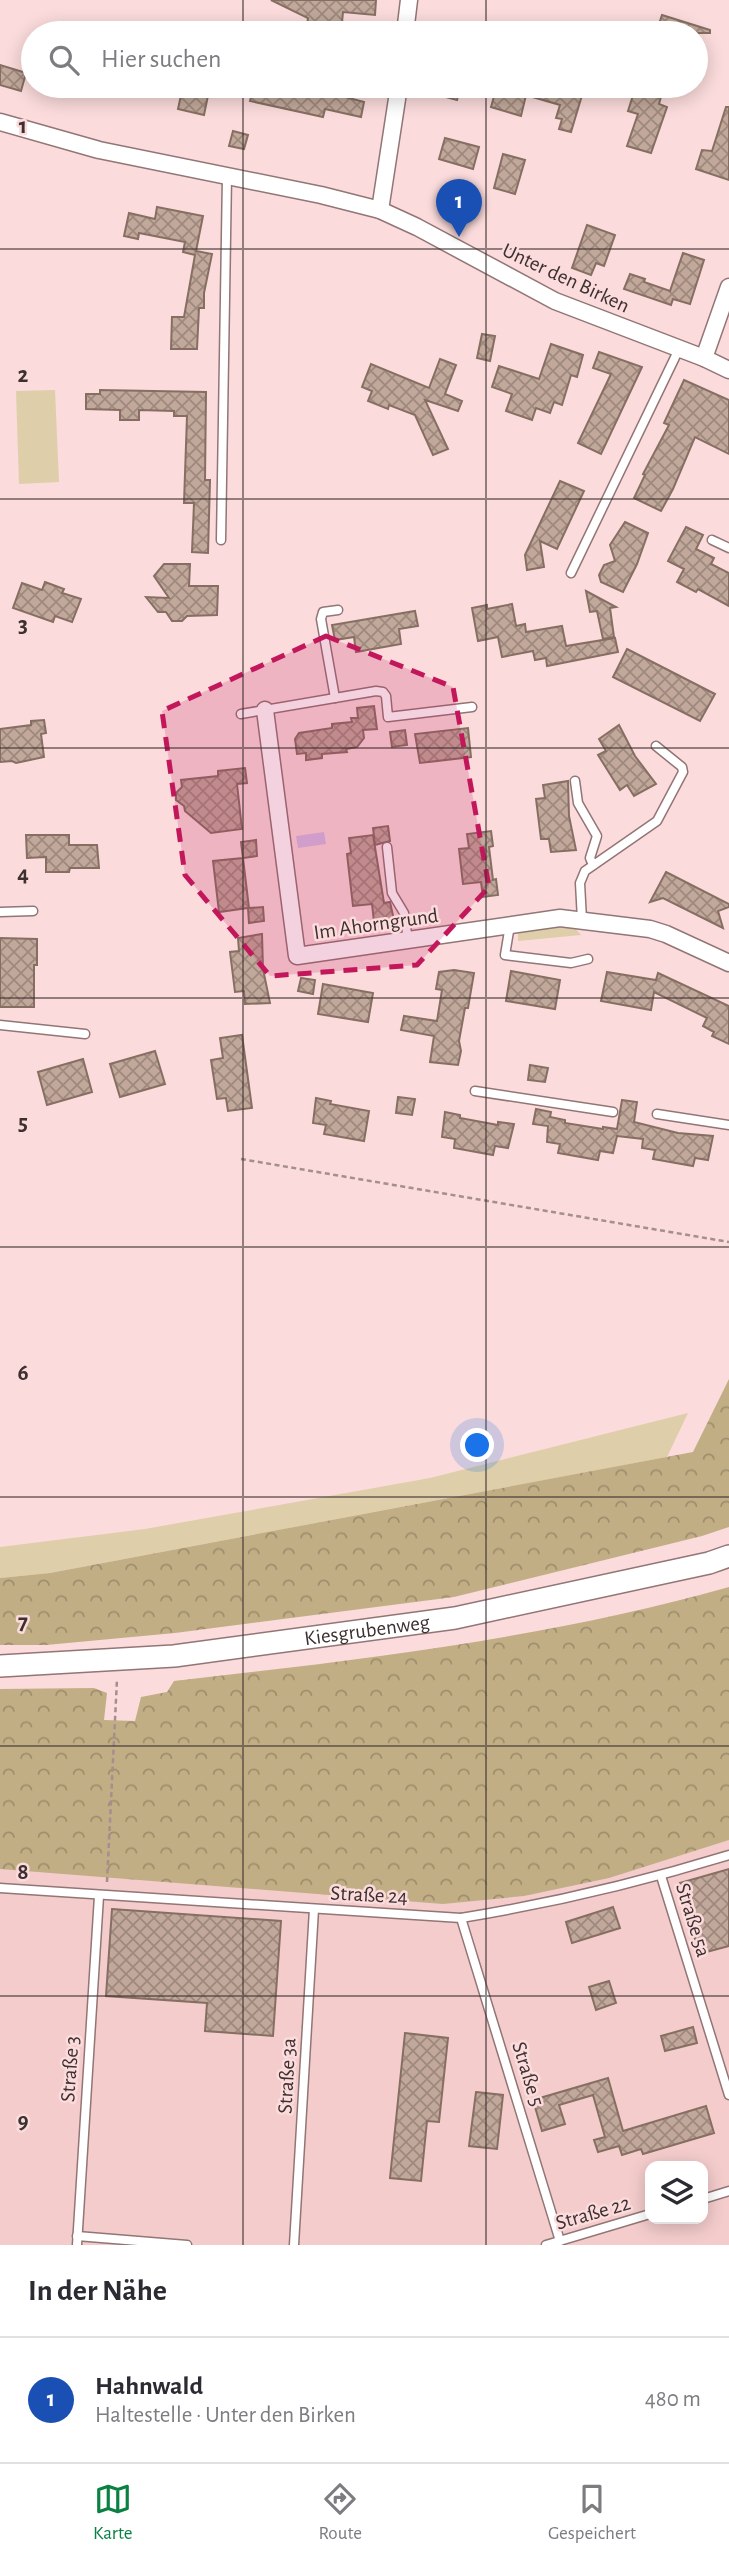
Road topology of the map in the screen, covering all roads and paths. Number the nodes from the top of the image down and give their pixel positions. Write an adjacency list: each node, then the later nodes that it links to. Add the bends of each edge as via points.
1 (409, 0): 2 (street)
2 (406, 21)
3 (397, 98): 6 (street)
4 (0, 122): 5 (street, Unter den Birken, via 99,150)
5 (227, 176): 6 (street, Unter den Birken); 11 (lane)
6 (380, 210): 8 (street, Unter den Birken, via 555,301)
7 (729, 287): 9 (street)
8 (679, 349): 9 (street, Unter den Birken); 14 (lane)
9 (704, 358): 10 (street, Unter den Birken)
10 (729, 370)
11 (221, 540)
12 (712, 540): 13 (lane)
13 (729, 548)
14 (571, 573)
15 (338, 610): 16 (lane, via 323,612 321,619)
16 (335, 698): 17 (lane, via 383,692 388,717); 18 (lane)
17 (472, 707)
18 (265, 710): 19 (lane); 28 (street, Im Ahorngrund, via 296,956)
19 (241, 714)
20 (656, 746): 23 (lane, via 683,772 663,813)
21 (575, 780): 23 (lane, via 578,803 597,836 590,858)
22 (387, 847): 28 (lane, via 392,893 404,913)
23 (593, 865): 26 (lane, via 582,877)
24 (33, 911): 25 (lane)
25 (0, 912)
26 (582, 920): 27 (street, Im Ahorngrund); 30 (street, Im Ahorngrund, via 666,934)
27 (509, 925): 28 (street, Im Ahorngrund); 29 (lane, via 505,955 571,963)
28 (408, 940)
29 (587, 959)
30 (729, 963)
31 (0, 1025): 32 (lane)
32 (85, 1034)
33 (475, 1091): 34 (lane)
34 (613, 1112)
35 (657, 1114): 36 (lane)
36 (729, 1125)
37 (242, 1159): 38 (path)
38 (729, 1242)
39 (729, 1556): 40 (main road, Kiesgrubenweg, via 455,1618 174,1657)
40 (118, 1660): 41 (main road, Kiesgrubenweg); 45 (path)
41 (0, 1666)
42 (729, 1855): 43 (lane, Straße 24)
43 (661, 1876): 47 (lane, Straße 24, via 526,1908); 48 (lane, Straße 5a)
44 (0, 1888): 45 (lane, Straße 24)
45 (103, 1896): 46 (lane, Straße 24); 52 (lane, Straße 3)
46 (314, 1909): 47 (lane, Straße 24); 55 (lane, Straße 3a)
47 (461, 1918): 53 (lane, Straße 5)
48 (729, 2095)
49 (729, 2191): 50 (lane)
50 (708, 2197)
51 (645, 2216): 53 (lane, Straße 22)
52 (77, 2241): 54 (lane)
53 (560, 2241): 56 (lane, Straße 22)
54 (187, 2245)
55 (294, 2245)
56 (546, 2245)

